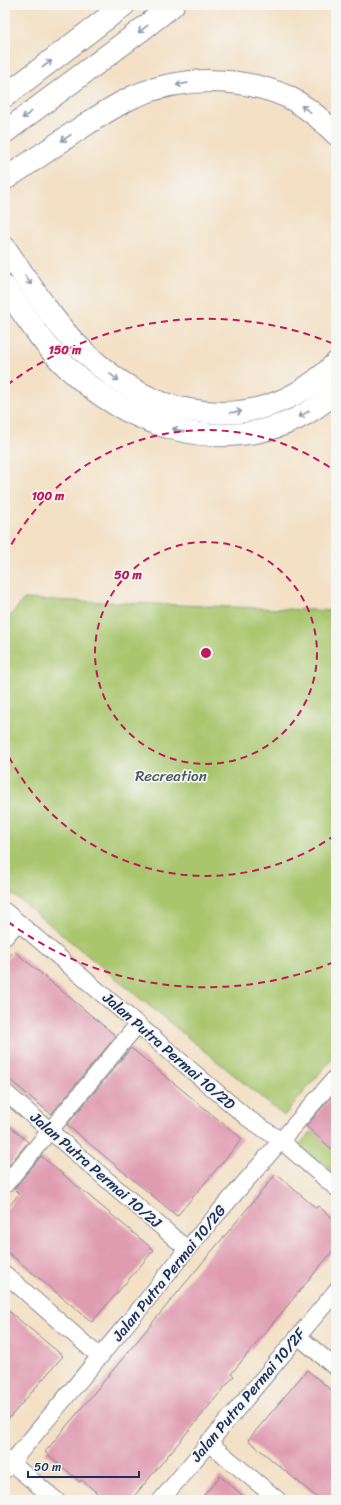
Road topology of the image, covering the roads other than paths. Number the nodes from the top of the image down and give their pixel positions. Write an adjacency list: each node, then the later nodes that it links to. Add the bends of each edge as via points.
1 (124, 5): 3 (highway, one-way to 1)
2 (173, 5): 4 (highway, one-way to 4)
3 (5, 96)
4 (5, 132)
5 (336, 134): 6 (highway, one-way to 6, via 305,107 289,98 244,83 219,80 167,86 135,96 108,110)
6 (5, 179)
7 (5, 248): 9 (highway, one-way to 9, via 59,325 82,351 120,382 150,399 200,412 219,414 251,411 303,389)
8 (5, 287): 10 (highway, one-way to 8, via 296,419 254,432 213,435 186,433 159,425 120,408 77,376 51,350)
9 (336, 363)
10 (336, 392)
11 (5, 911): 12 (street, Jalan Putra Permai 10/2D)
12 (18, 922): 13 (street); 14 (street, Jalan Putra Permai 10/2D)
13 (5, 937)
14 (138, 1024): 17 (street); 18 (street, Jalan Putra Permai 10/2D, via 246,1117)
15 (336, 1077): 18 (street, Jalan Putra Permai 10/2G)
16 (5, 1092): 17 (street, Jalan Putra Permai 10/2J)
17 (50, 1130): 19 (street); 21 (street, Jalan Putra Permai 10/2J)
18 (280, 1140): 20 (street, Jalan Putra Permai 10/2D); 21 (street, Jalan Putra Permai 10/2G)
19 (5, 1185)
20 (336, 1188)
21 (187, 1249): 25 (street, Jalan Putra Permai 10/2G)
22 (5, 1274): 25 (street)
23 (336, 1291): 24 (street, Jalan Putra Permai 10/2F)
24 (298, 1336): 26 (street); 27 (street, Jalan Putra Permai 10/2F)
25 (100, 1357): 28 (street, Jalan Putra Permai 10/2G)
26 (336, 1368)
27 (208, 1442): 30 (street, Jalan Putra Permai 10/2F); 31 (street)
28 (7, 1464): 29 (street)
29 (56, 1500)
30 (161, 1500)
31 (278, 1500)

